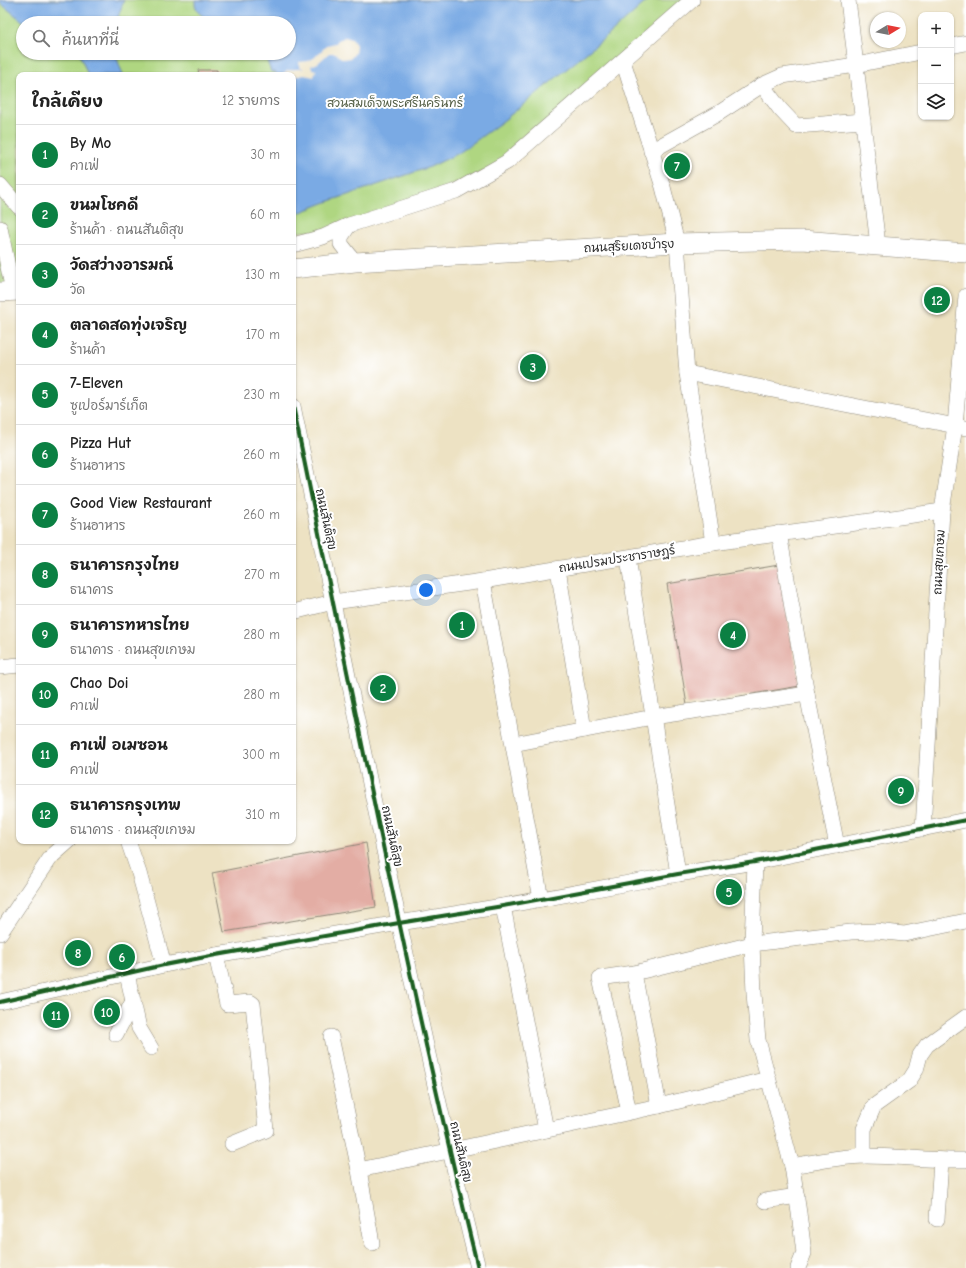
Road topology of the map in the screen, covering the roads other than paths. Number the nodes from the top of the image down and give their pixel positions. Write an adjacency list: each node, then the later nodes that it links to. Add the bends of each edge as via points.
1 (692, 0): 6 (street)
2 (848, 0): 7 (street)
3 (966, 43): 4 (street)
4 (954, 45)
5 (918, 53): 7 (street)
6 (623, 61): 10 (street); 13 (street, via 507,162 456,191)
7 (856, 65): 8 (street, via 782,76); 9 (street)
8 (762, 85): 9 (street, via 796,126); 10 (street, via 719,113)
9 (863, 121): 17 (street)
10 (651, 151): 15 (street)
11 (0, 185): 12 (street)
12 (16, 204)
13 (349, 226): 16 (street); 19 (street, via 341,237 341,244)
14 (0, 228): 21 (street)
15 (677, 243): 17 (main road, ถนนสุริยเดชบำรุง, via 802,240); 19 (main road, ถนนสุริยเดชบำรุง); 23 (street)
16 (296, 244)
17 (878, 245): 18 (main road, ถนนสุริยเดชบำรุง)
18 (966, 253)
19 (355, 262): 20 (main road, ถนนสุริยเดชบำรุง)
20 (296, 269)
21 (11, 291)
22 (966, 296): 25 (street, ถนนสุขเกษม)
23 (687, 373): 25 (street); 28 (street)
24 (296, 421): 32 (street, ถนนสันติสุข)
25 (960, 427): 26 (street, ถนนสุขเกษม)
26 (942, 511): 27 (street, ถนนเปรมประชาราษฏร์); 41 (street, ถนนสุขเกษม)
27 (779, 533): 28 (street, ถนนเปรมประชาราษฏร์); 36 (street)
28 (713, 542): 29 (street, ถนนเปรมประชาราษฏร์)
29 (628, 558): 30 (street, ถนนเปรมประชาราษฏร์); 37 (street)
30 (558, 569): 31 (street, ถนนเปรมประชาราษฏร์); 38 (street)
31 (483, 581): 32 (street, ถนนเปรมประชาราษฏร์); 39 (street)
32 (333, 602): 33 (street, ถนนเปรมประชาราษฏร์); 50 (street, ถนนสันติสุข)
33 (296, 611)
34 (16, 665): 35 (street)
35 (0, 667)
36 (808, 694): 37 (street); 44 (street)
37 (653, 717): 38 (street); 46 (street)
38 (584, 730): 39 (street)
39 (513, 744): 47 (street)
40 (966, 820): 41 (street)
41 (923, 829): 44 (street)
42 (66, 844): 51 (street, via 51,857)
43 (129, 844): 54 (street)
44 (837, 846): 45 (street)
45 (755, 862): 46 (street); 52 (street)
46 (678, 874): 47 (street)
47 (541, 899): 48 (street)
48 (503, 906): 50 (street); 66 (street)
49 (966, 920): 52 (street, via 904,934 851,932)
50 (399, 922): 53 (street); 68 (street, ถนนสันติสุข)
51 (0, 933)
52 (752, 944): 55 (street); 63 (street, via 758,1040)
53 (216, 955): 54 (street); 67 (street, via 227,1004 253,1004 266,1130)
54 (164, 965): 56 (street)
55 (634, 973): 64 (street); 65 (street, via 600,978)
56 (127, 974): 57 (street); 58 (street)
57 (133, 1001): 60 (street); 62 (street, via 140,1028)
58 (0, 1002)
59 (966, 1017): 69 (street, via 927,1045 909,1081 874,1106 864,1129)
60 (116, 1034)
61 (331, 1037): 73 (street)
62 (151, 1048)
63 (768, 1079): 64 (street); 72 (street)
64 (658, 1106): 65 (street)
65 (629, 1112): 66 (street)
66 (546, 1130): 68 (street)
67 (232, 1144)
68 (450, 1151): 73 (street); 78 (street, ถนนสันติสุข)
69 (864, 1156): 71 (street); 72 (street)
70 (966, 1160): 71 (street)
71 (941, 1161): 76 (street)
72 (792, 1166): 74 (street)
73 (359, 1170): 77 (street)
74 (797, 1196): 75 (street); 79 (street, via 804,1253)
75 (765, 1201)
76 (937, 1219)
77 (372, 1243)
78 (478, 1268)
79 (798, 1268)

